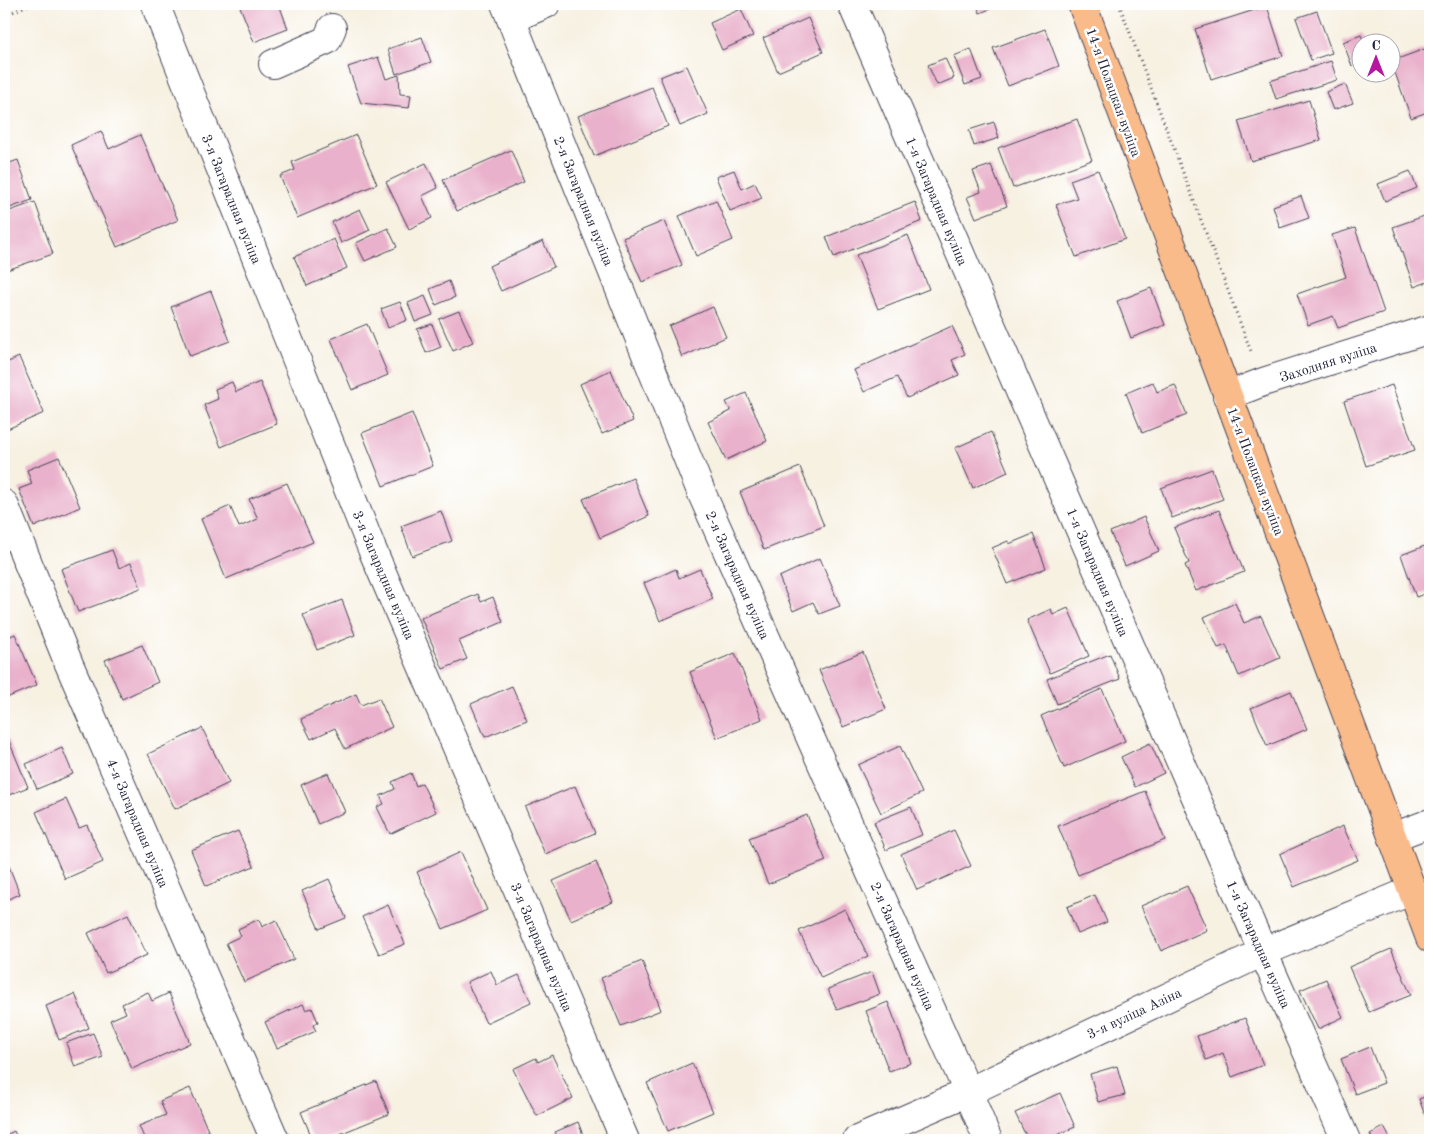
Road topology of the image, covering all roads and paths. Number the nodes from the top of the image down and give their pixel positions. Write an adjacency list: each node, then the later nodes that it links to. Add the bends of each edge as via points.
1 (30, 4): 8 (path)
2 (154, 4): 22 (street, 3-я Загарадная вуліца, via 372,549)
3 (546, 4): 7 (street)
4 (852, 4): 19 (street, 1-я Загарадная вуліца)
5 (1082, 4): 13 (main road, 14-я Полацкая вуліца)
6 (1120, 4): 12 (path)
7 (508, 11): 20 (street, 2-я Загарадная вуліца, via 702,494)
8 (4, 16)
9 (332, 28): 10 (street, via 327,40)
10 (273, 64)
11 (1430, 329): 12 (street, Заходняя вуліца)
12 (1263, 382): 13 (street, Заходняя вуліца)
13 (1227, 396): 16 (main road, 14-я Полацкая вуліца)
14 (4, 504): 21 (street, 4-я Загарадная вуліца, via 69,664)
15 (1430, 824): 16 (street)
16 (1393, 837): 17 (main road, 14-я Полацкая вуліца)
17 (1413, 890): 18 (main road, 14-я Полацкая вуліца); 19 (street, 3-я вуліца Азіна)
18 (1430, 938)
19 (1263, 952): 20 (street, 3-я вуліца Азіна); 25 (street, 1-я Загарадная вуліца)
20 (968, 1092): 23 (street, 3-я вуліца Азіна); 24 (street, 2-я Загарадная вуліца)
21 (275, 1140)
22 (625, 1140)
23 (857, 1140)
24 (988, 1140)
25 (1346, 1140)

